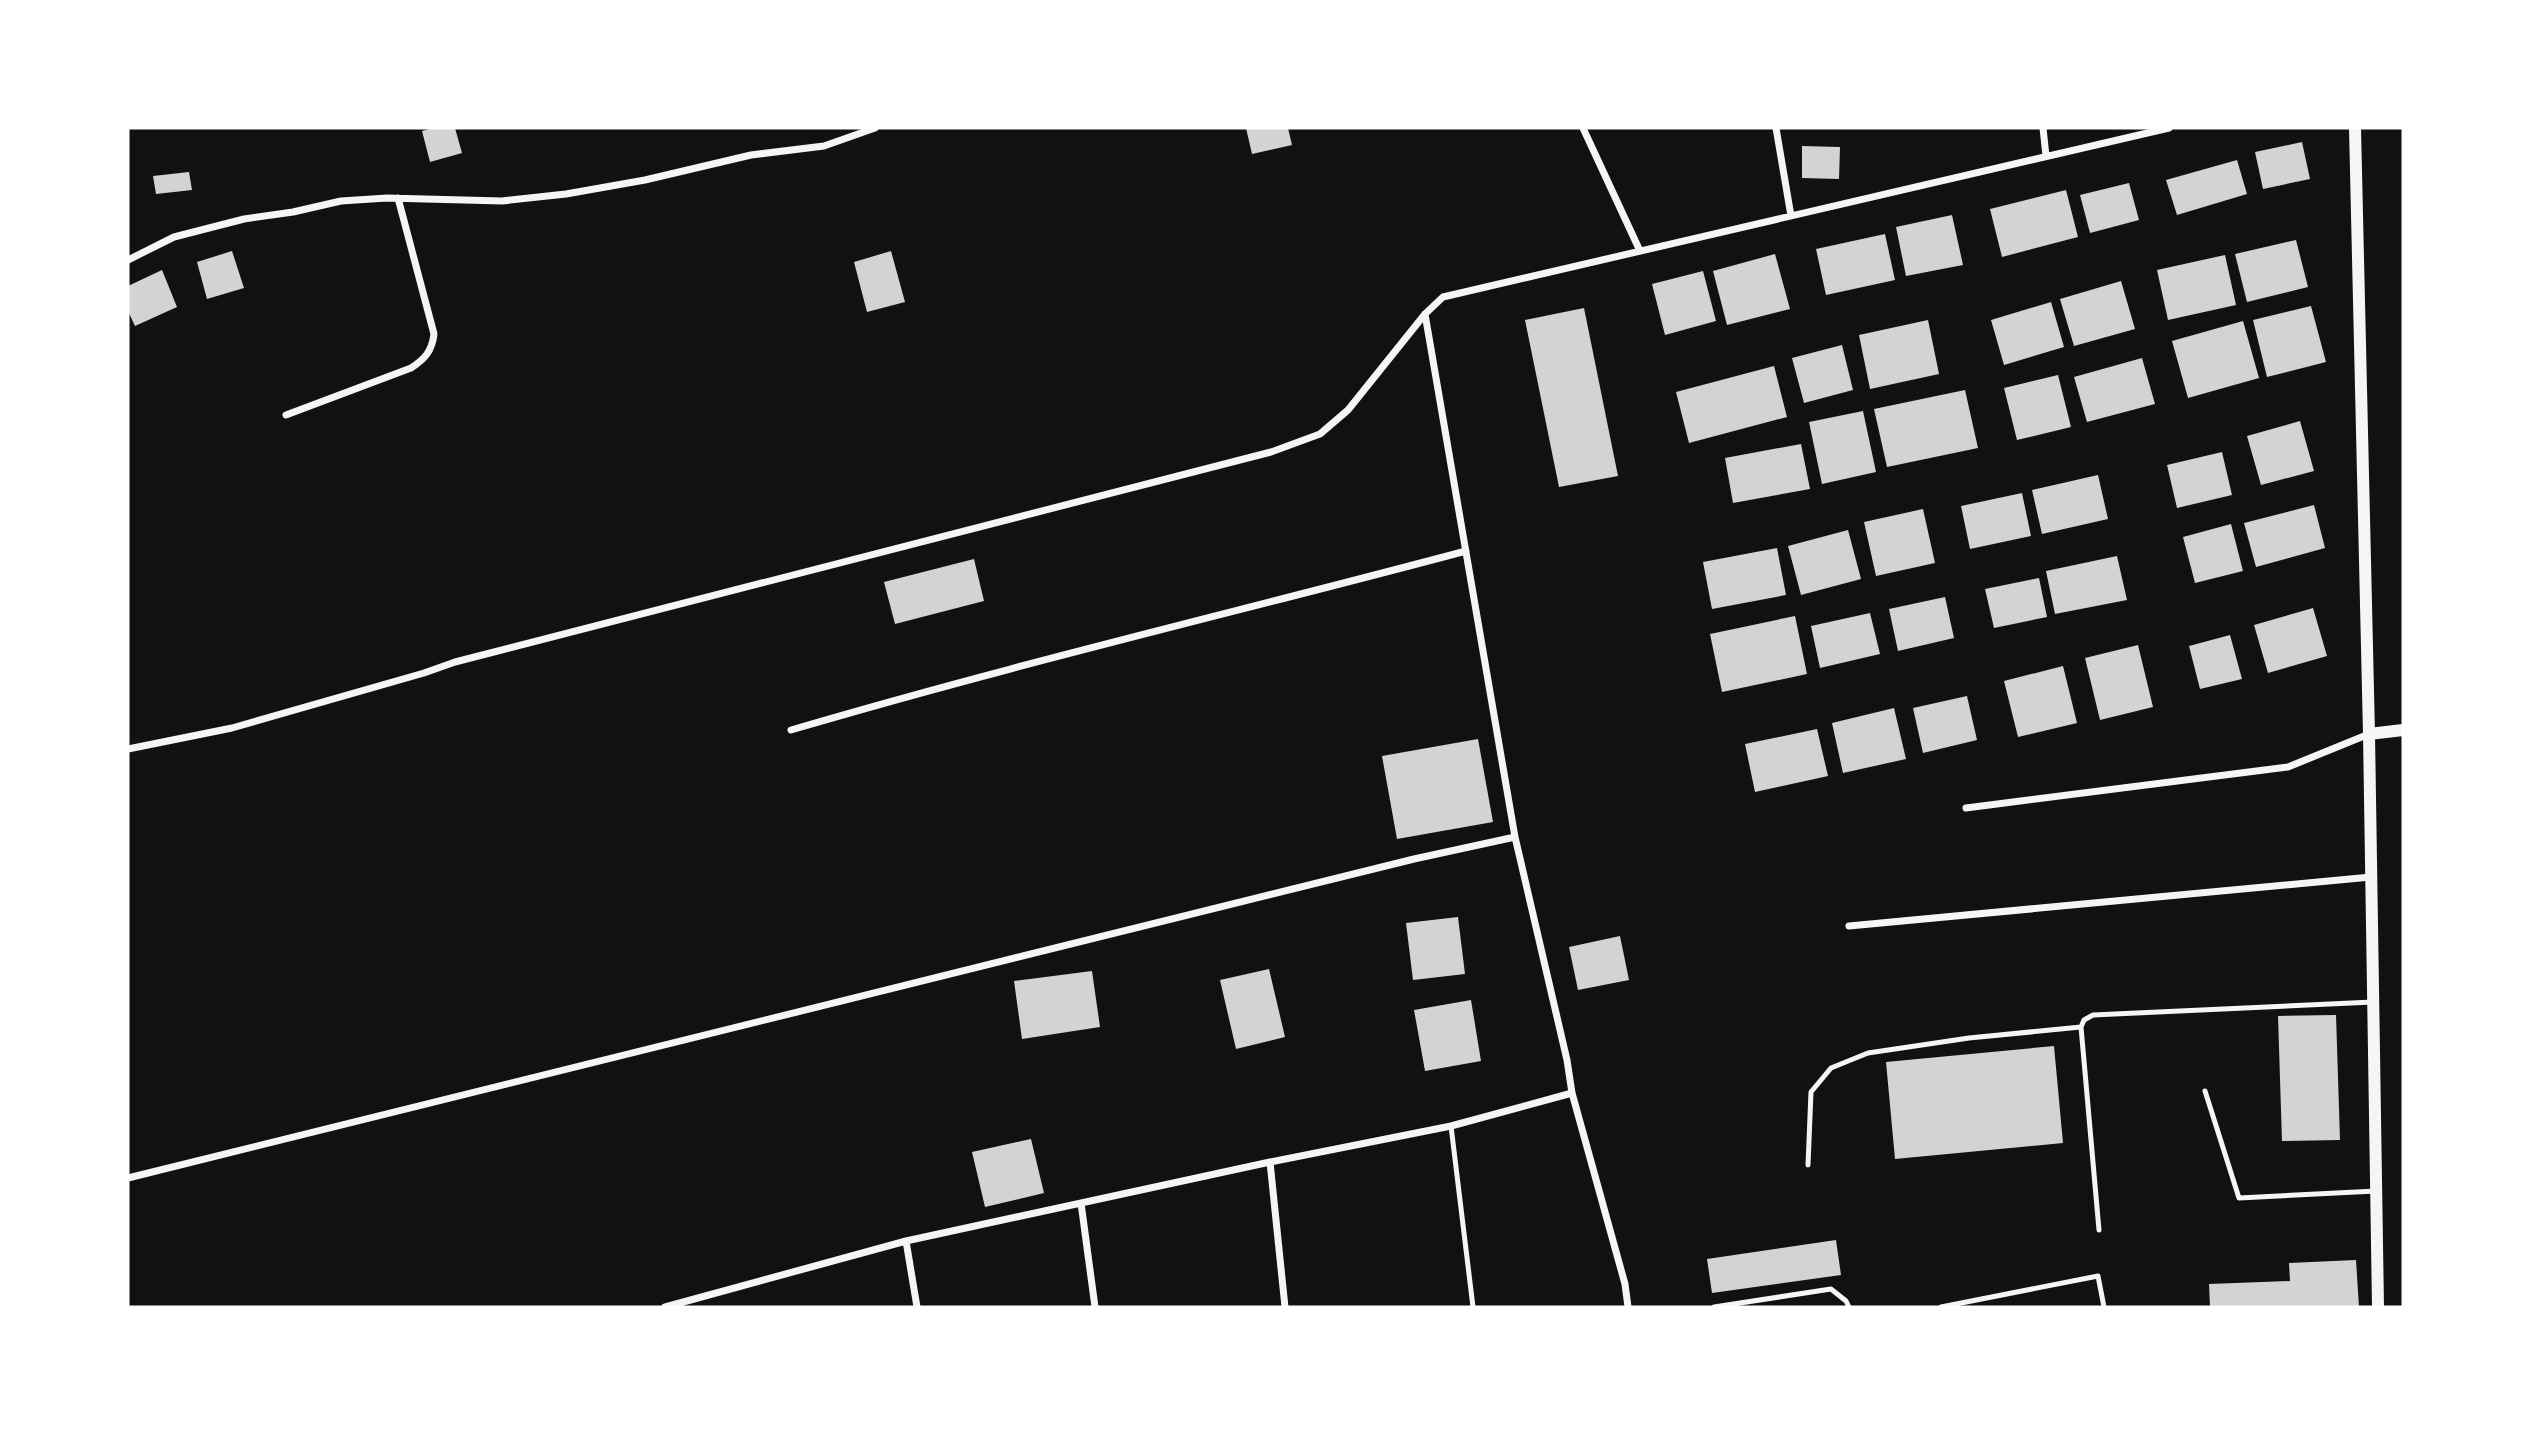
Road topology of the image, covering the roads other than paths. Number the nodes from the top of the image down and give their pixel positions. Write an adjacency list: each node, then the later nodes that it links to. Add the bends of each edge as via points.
1 (875, 128): 8 (street, via 824,146 751,155 566,194 502,201)
2 (1583, 128): 10 (street)
3 (1776, 128): 9 (street)
4 (2043, 128): 7 (street)
5 (2169, 128): 7 (street)
6 (2355, 128): 17 (street)
7 (2046, 156): 9 (street)
8 (398, 198): 11 (street, via 341,201 244,219 174,237); 13 (street, via 434,334 432,348 411,368)
9 (1791, 216): 10 (street)
10 (1640, 251): 12 (street, via 1443,297)
11 (128, 260)
12 (1425, 314): 14 (street); 18 (street, via 1348,410 1320,434 1296,444 455,662 232,727)
13 (286, 415)
14 (1466, 551): 15 (street); 20 (street)
15 (791, 730)
16 (2403, 730): 17 (street)
17 (2369, 734): 19 (street, via 2288,766); 21 (street)
18 (128, 749)
19 (1966, 808)
20 (1515, 836): 26 (street); 30 (street)
21 (2371, 877): 22 (street); 23 (street)
22 (1849, 926)
23 (2373, 1002): 24 (lane, via 2093,1015); 31 (street)
24 (2081, 1027): 29 (lane, via 1868,1053 1831,1068 1811,1092); 33 (lane)
25 (2205, 1091): 31 (lane, via 2239,1198)
26 (1572, 1093): 27 (street); 40 (street)
27 (1451, 1126): 28 (street); 39 (lane)
28 (1270, 1162): 32 (street); 38 (street)
29 (1808, 1165)
30 (128, 1178)
31 (2376, 1191): 45 (street)
32 (1082, 1203): 34 (street); 37 (street)
33 (2099, 1230)
34 (906, 1241): 35 (street); 36 (street)
35 (665, 1307)
36 (917, 1307)
37 (1095, 1307)
38 (1284, 1307)
39 (1473, 1307)
40 (1628, 1307)
41 (1714, 1307): 42 (lane, via 1830,1289)
42 (1849, 1307)
43 (1941, 1307): 44 (lane, via 2098,1276)
44 (2104, 1307)
45 (2378, 1307)

